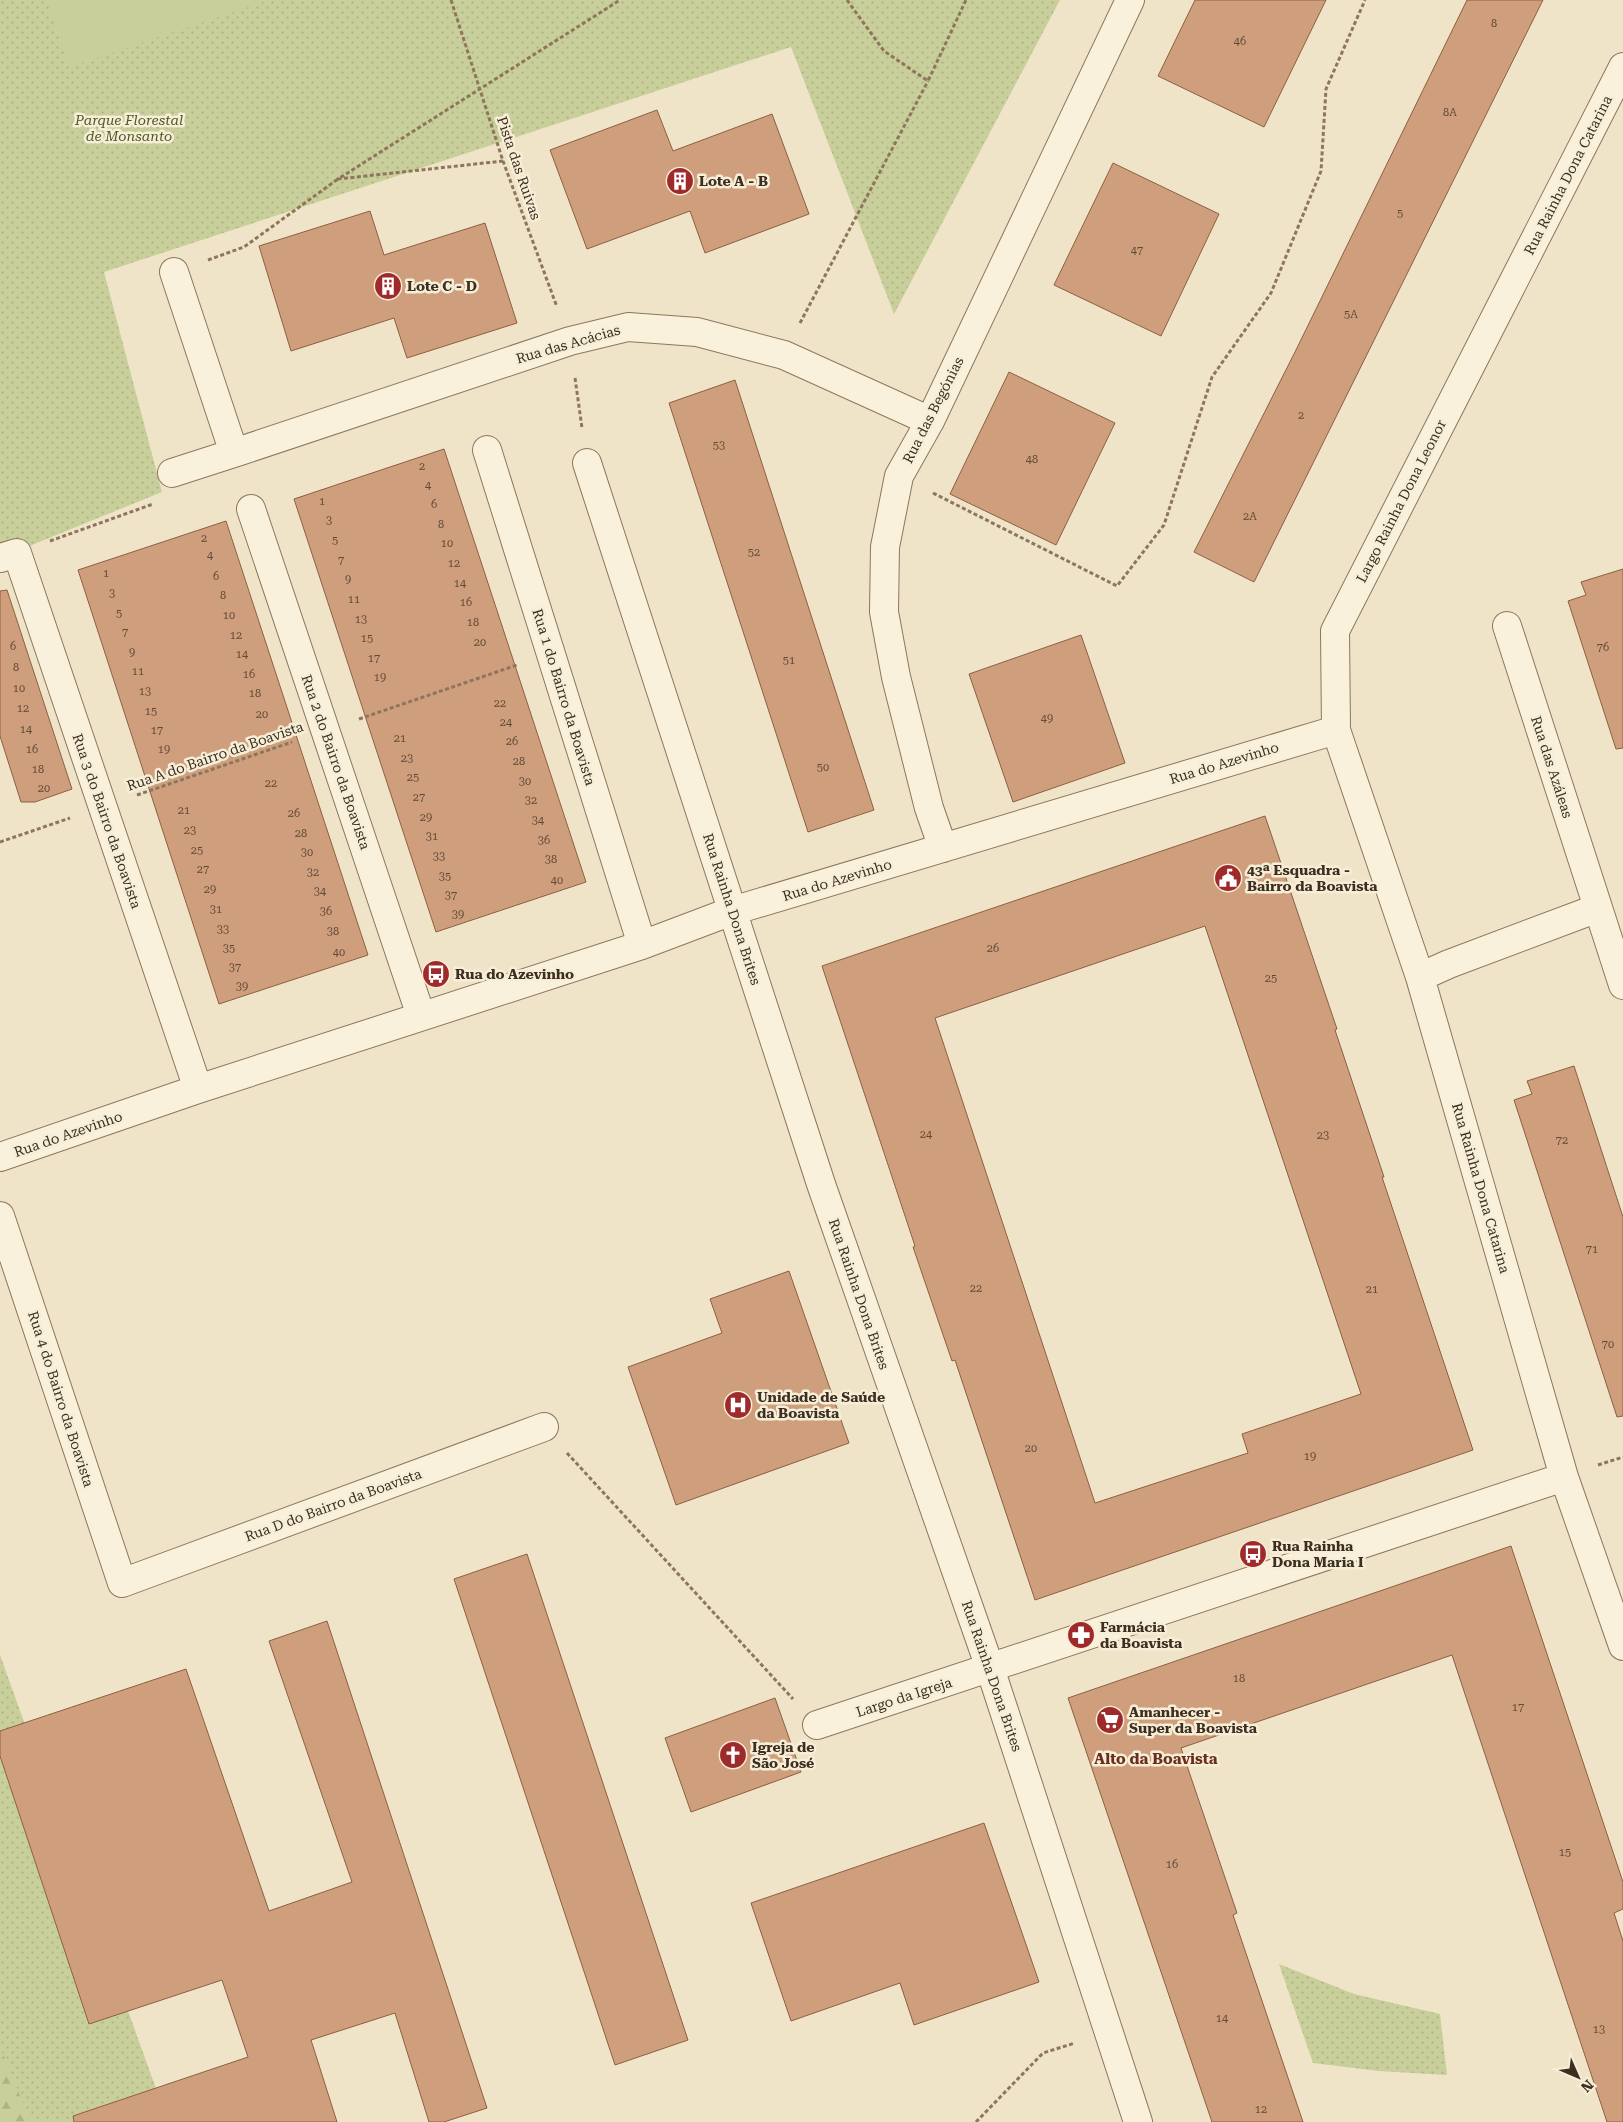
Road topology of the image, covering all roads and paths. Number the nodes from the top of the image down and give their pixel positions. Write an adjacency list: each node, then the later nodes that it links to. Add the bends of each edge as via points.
1 (451, 0): 9 (path, Pista das Ruivas)
2 (620, 0): 9 (path)
3 (846, 0): 8 (path, via 884,51)
4 (966, 0): 8 (path)
5 (1130, 0): 16 (street, Rua das Begónias)
6 (1365, 0): 21 (path, via 1326,89 1321,171 1271,292 1212,377 1164,525 1116,586)
7 (1623, 67): 13 (street, Rua Rainha Dona Catarina)
8 (928, 81): 15 (path)
9 (480, 88): 10 (path, Pista das Ruivas); 11 (path)
10 (503, 161): 11 (path); 14 (path, Pista das Ruivas)
11 (338, 179): 12 (path, via 244,247)
12 (174, 272): 18 (street)
13 (1513, 283): 26 (street, Largo Rainha Dona Leonor, via 1335,632)
14 (570, 341): 15 (street, Rua das Acácias, via 638,327 697,332); 18 (street, Rua das Acácias); 19 (path, Pista das Ruivas)
15 (784, 355): 16 (street, Rua das Acácias)
16 (930, 421): 21 (street, Rua das Begónias)
17 (487, 450): 25 (street, Rua 1 do Bairro da Boavista)
18 (234, 453): 20 (street, Rua das Acácias)
19 (587, 463): 32 (street, Rua Rainha Dona Brites)
20 (172, 473): 23 (path, via 178,495)
21 (899, 476): 30 (street, Rua das Begónias, via 885,548 884,612 896,677 929,808)
22 (250, 509): 27 (street, Rua 2 do Bairro da Boavista)
23 (8, 555): 28 (street, Rua 3 do Bairro da Boavista)
24 (1507, 626): 31 (street, Rua das Azáleas)
25 (550, 654): 27 (path, Rua A do Bairro da Boavista); 33 (street, Rua 1 do Bairro da Boavista)
26 (1336, 730): 30 (street, Rua do Azevinho); 34 (street, Rua Rainha Dona Catarina)
27 (325, 731): 28 (path, Rua A do Bairro da Boavista); 36 (street, Rua 2 do Bairro da Boavista)
28 (102, 807): 29 (path, Rua A do Bairro da Boavista); 37 (street, Rua 3 do Bairro da Boavista)
29 (0, 842)
30 (943, 848): 32 (street, Rua do Azevinho)
31 (1598, 908): 34 (street); 35 (street, Rua das Azáleas)
32 (732, 911): 33 (street, Rua do Azevinho); 44 (street, Rua Rainha Dona Brites, via 821,1184)
33 (642, 945): 36 (street, Rua do Azevinho)
34 (1420, 977): 41 (street, Rua Rainha Dona Catarina)
35 (1623, 985)
36 (421, 1016): 37 (street, Rua do Azevinho)
37 (198, 1089): 38 (street, Rua do Azevinho)
38 (0, 1157)
39 (0, 1216): 42 (street, Rua 4 do Bairro da Boavista)
40 (544, 1427): 42 (street, Rua D do Bairro da Boavista); 45 (path)
41 (1564, 1477): 43 (street, Rua Rainha Dona Catarina); 44 (street)
42 (122, 1583)
43 (1623, 1646)
44 (990, 1668): 45 (street, Largo da Igreja); 46 (street, Rua Rainha Dona Brites)
45 (817, 1725)
46 (1109, 2032): 47 (path, via 1043,2053); 48 (street, Rua Rainha Dona Brites)
47 (976, 2122)
48 (1138, 2122)

